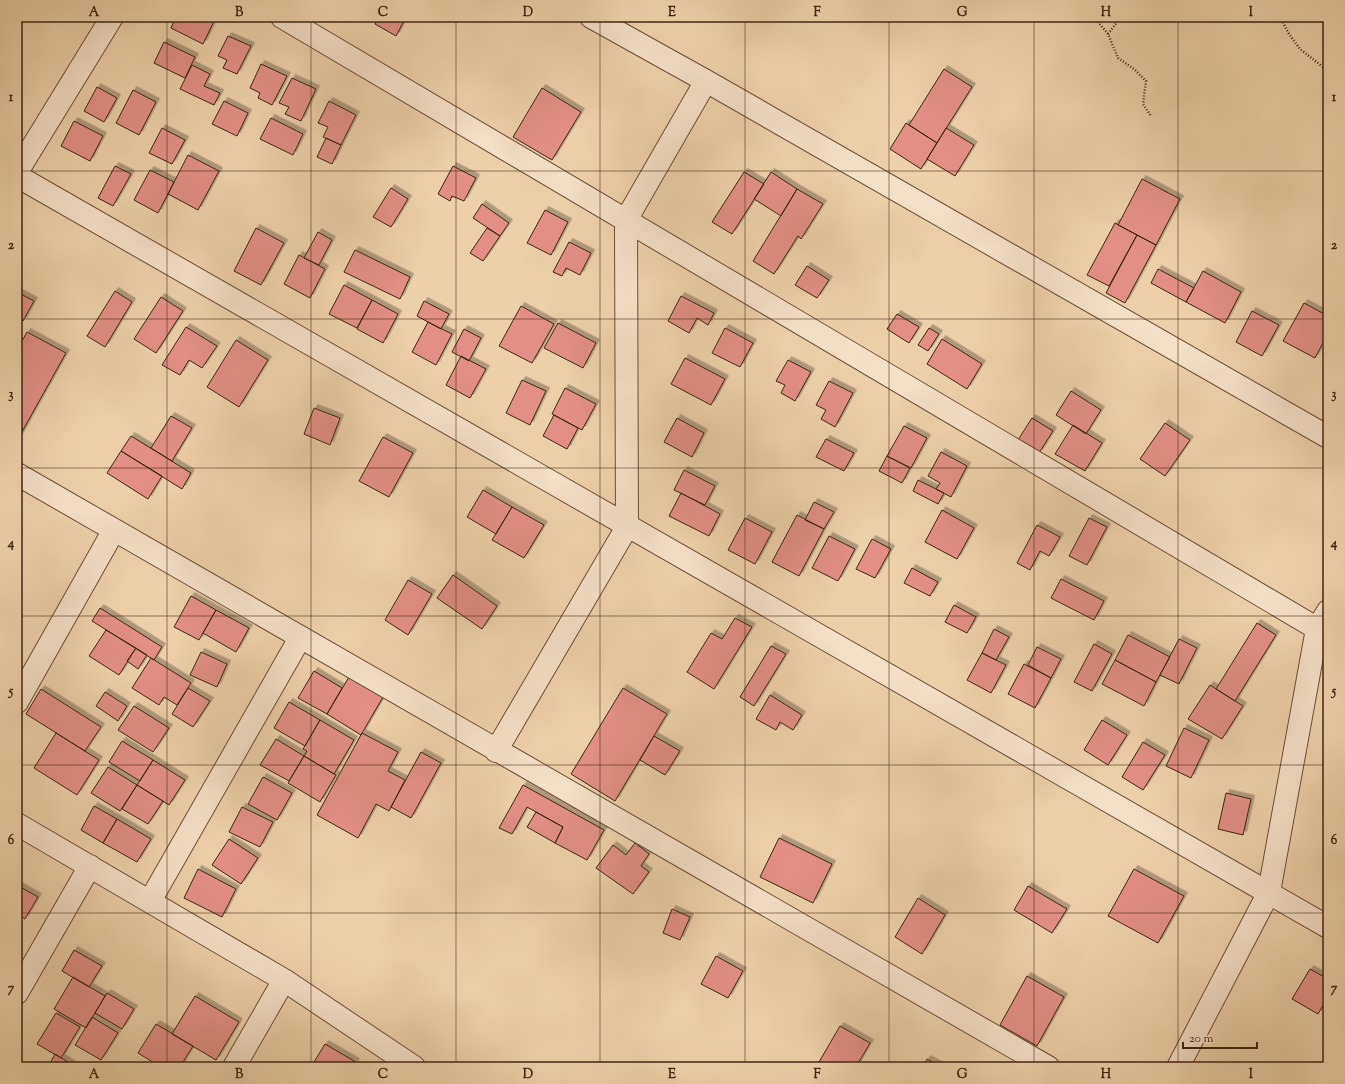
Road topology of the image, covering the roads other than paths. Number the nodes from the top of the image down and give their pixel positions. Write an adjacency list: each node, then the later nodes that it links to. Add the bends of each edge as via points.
1 (112, 17): 5 (street)
2 (282, 17): 7 (street)
3 (591, 17): 4 (street)
4 (706, 81): 7 (street); 8 (street)
5 (17, 172)
6 (17, 176): 10 (street)
7 (626, 220): 10 (street); 13 (street)
8 (1328, 437)
9 (17, 474): 11 (street)
10 (627, 527): 16 (street); 19 (street)
11 (114, 530): 14 (street); 15 (street)
12 (1328, 610): 13 (street)
13 (1322, 632): 19 (street)
14 (300, 638): 16 (street); 20 (street)
15 (17, 702)
16 (496, 751): 26 (street)
17 (17, 824): 18 (street)
18 (90, 866): 20 (street); 23 (street)
19 (1269, 892): 21 (street); 27 (street)
20 (150, 900): 22 (street)
21 (1328, 927)
22 (284, 980): 24 (street); 25 (street)
23 (17, 992)
24 (234, 1067)
25 (414, 1067)
26 (1048, 1067)
27 (1178, 1067)

